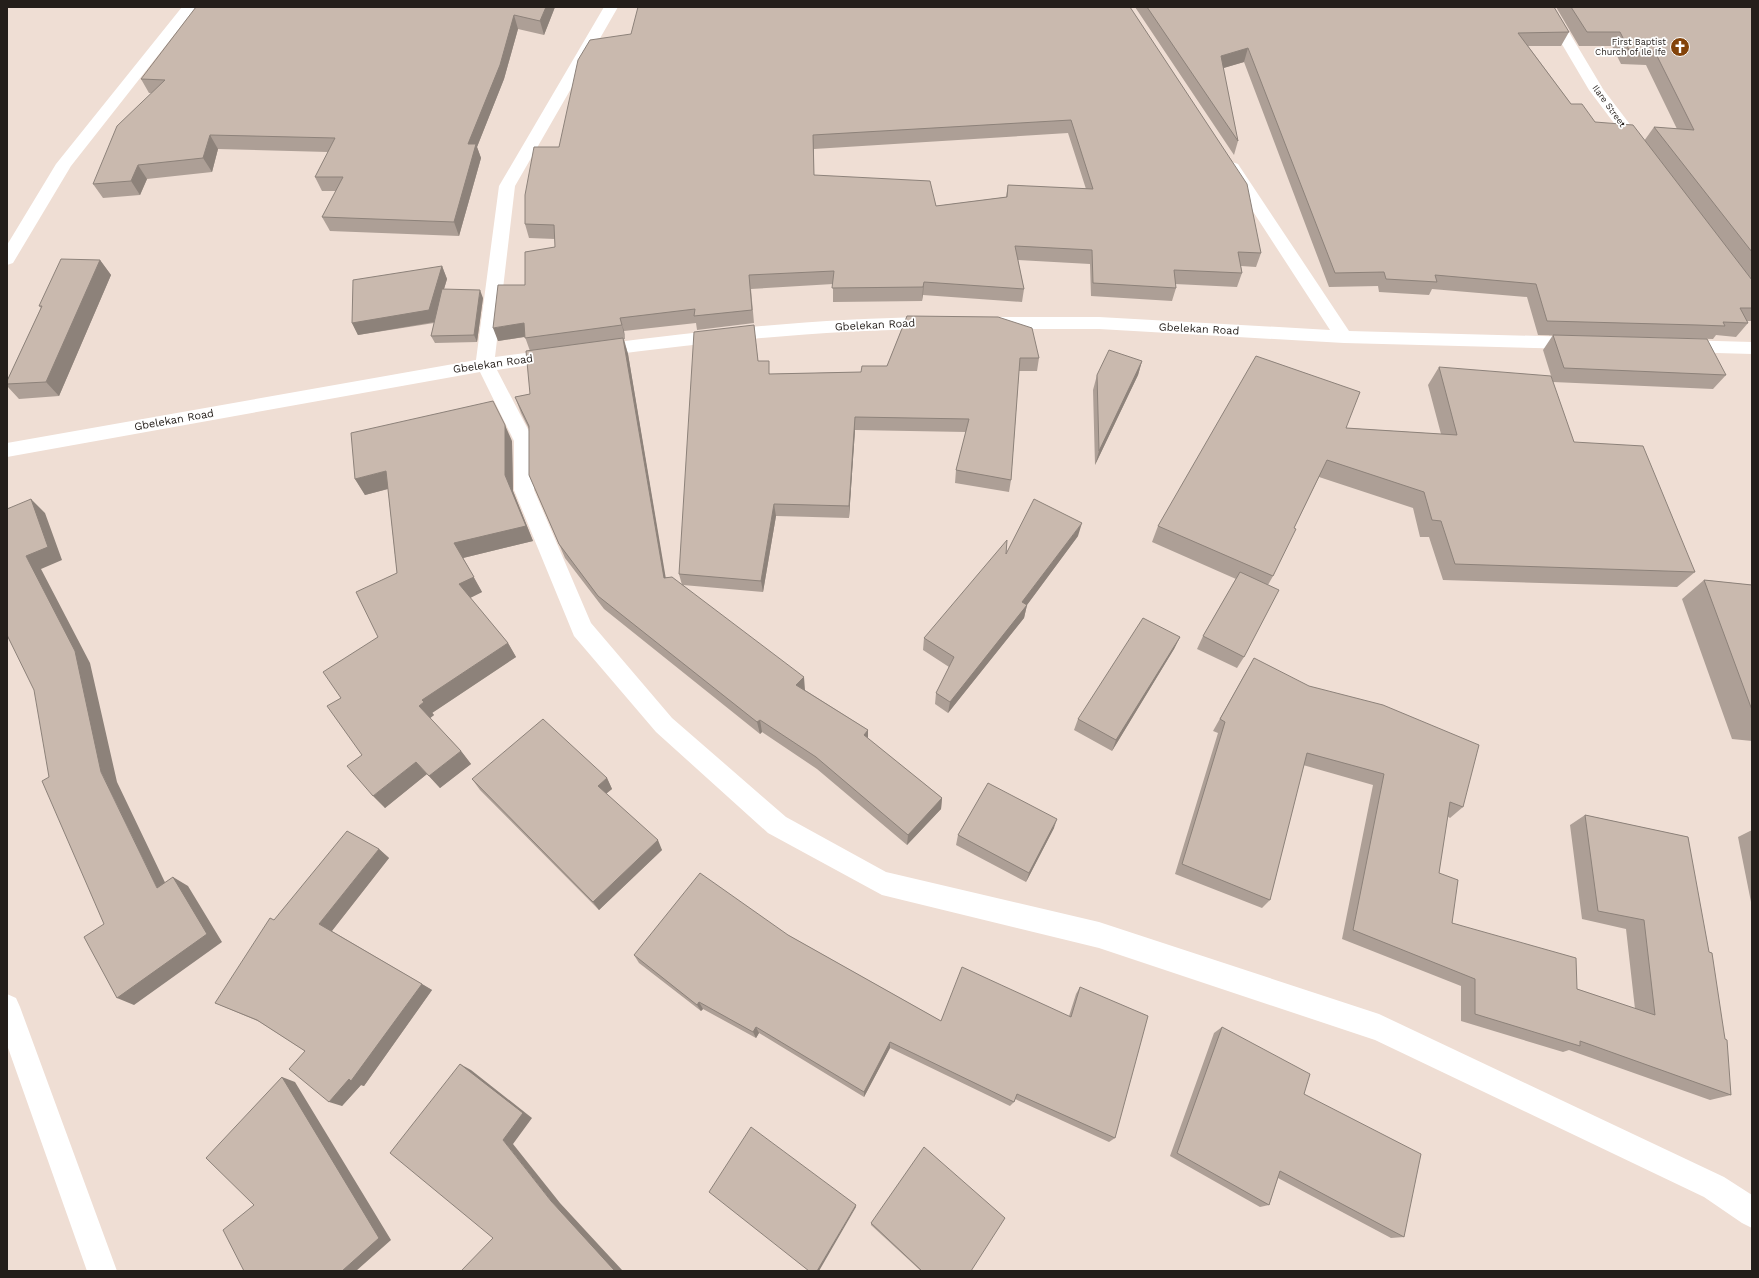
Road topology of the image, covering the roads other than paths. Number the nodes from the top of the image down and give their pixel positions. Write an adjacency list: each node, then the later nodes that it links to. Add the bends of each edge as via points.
1 (189, 7): 6 (street, via 64,164)
2 (611, 7): 11 (street, via 507,186)
3 (1547, 7): 5 (street, Ilare Street, via 1596,90)
4 (1222, 152): 7 (street)
5 (1648, 158)
6 (7, 259)
7 (1344, 337): 8 (street, Gbelekan Road); 11 (street, Gbelekan Road, via 1099,323 899,322 746,331)
8 (1595, 344)
9 (1666, 346): 10 (street)
10 (1752, 348)
11 (485, 365): 12 (street, Gbelekan Road); 14 (street, via 524,441 524,490 582,630 664,725 777,825 882,883 1099,935 1379,1028 1714,1187)
12 (7, 450)
13 (7, 1007): 15 (street)
14 (1752, 1213)
15 (102, 1271)

